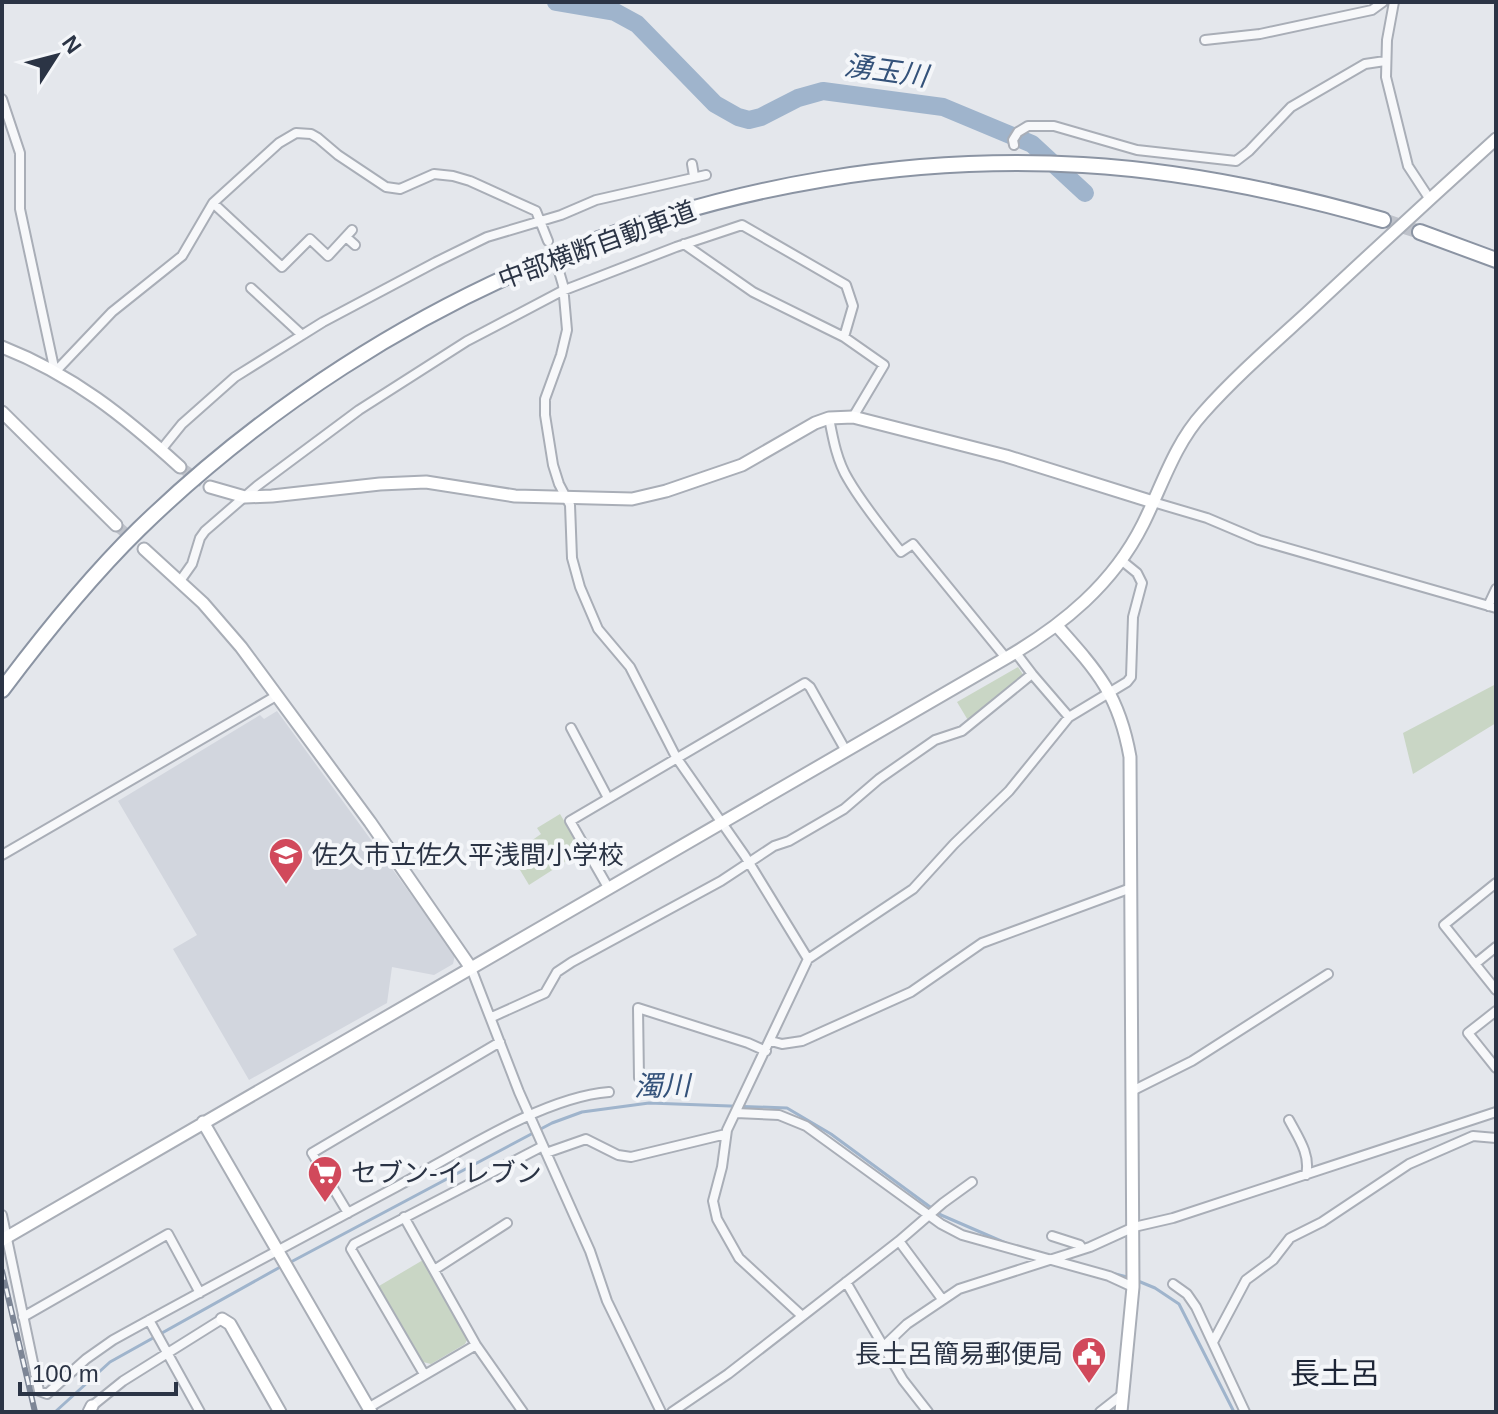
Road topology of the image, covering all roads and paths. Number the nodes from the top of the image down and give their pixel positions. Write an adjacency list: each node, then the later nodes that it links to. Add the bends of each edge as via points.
1 (1383, 2): 3 (street, via 1372,10 1260,34)
2 (1394, 2): 4 (street)
3 (1205, 40)
4 (1385, 61): 7 (street, via 1365,64 1291,107 1236,161 1137,150 1054,126 1033,125 1018,132); 11 (street, via 1408,166)
5 (2, 99): 30 (street, via 20,153 20,209)
6 (1496, 139): 11 (street)
7 (1014, 143)
8 (692, 164): 10 (street)
9 (706, 175): 10 (street)
10 (694, 176): 14 (street, via 596,200)
11 (1429, 198): 39 (street, via 1204,412 1174,455)
12 (213, 203): 14 (street, via 279,143 303,132 386,187 400,189 434,174 453,176 530,207); 20 (street, via 282,267); 30 (street, via 182,256 112,312)
13 (1383, 220): 49 (highway, 中部横断自動車道, via 1262,188 1155,172 1022,164 849,175 641,223 540,261 427,315 309,389 183,489 99,571)
14 (540, 221): 16 (street); 27 (street, via 475,243)
15 (1420, 232): 21 (highway)
16 (548, 241)
17 (684, 244): 25 (street); 28 (street, via 753,292); 28 (street, via 742,225 846,285 853,306)
18 (355, 245): 20 (street, via 349,233 328,256 310,239)
19 (288, 246): 20 (street)
20 (296, 253)
21 (1496, 260)
22 (558, 268): 25 (street)
23 (268, 287): 26 (street)
24 (251, 288): 26 (street)
25 (562, 291): 37 (street, via 467,341 359,410); 38 (street, via 567,330 545,399 545,415 553,465)
26 (259, 296): 27 (street)
27 (302, 335): 34 (street, via 218,391)
28 (844, 337): 32 (street, via 884,365)
29 (2, 347): 30 (street)
30 (55, 372): 34 (street, via 89,391)
31 (2, 412): 40 (street)
32 (853, 417): 33 (street); 39 (street, via 1006,456)
33 (829, 418): 38 (street, via 742,465 666,491 632,499); 47 (street, via 847,478 901,552 913,544)
34 (161, 450): 35 (street)
35 (180, 467)
36 (210, 487): 37 (street)
37 (245, 497): 38 (street, via 405,482); 43 (street, via 205,531)
38 (567, 498): 55 (street, via 575,573 590,614 630,667)
39 (1153, 502): 42 (street); 45 (street, via 1259,540)
40 (116, 525)
41 (144, 549): 43 (street)
42 (1121, 560): 46 (street); 50 (street, via 1142,583 1133,617 1131,677)
43 (180, 581): 51 (street, via 224,626)
44 (1496, 589): 45 (street)
45 (1492, 607)
46 (1057, 626): 47 (street); 50 (street)
47 (1011, 655): 48 (street); 54 (street)
48 (1032, 674): 52 (street); 59 (street, via 962,731 935,740 844,809)
49 (2, 690)
50 (1110, 693): 52 (street); 61 (street, via 1121,714 1130,757)
51 (276, 696): 58 (street); 66 (street)
52 (1069, 717): 64 (street, via 1009,791 913,889)
53 (571, 728): 56 (street)
54 (846, 751): 55 (street, via 805,683); 57 (street)
55 (676, 757): 56 (street); 57 (street)
56 (608, 798): 62 (street, via 570,821)
57 (722, 823): 59 (street); 62 (street)
58 (2, 855)
59 (748, 862): 64 (street); 70 (street, via 572,962 557,972 545,993)
60 (1496, 883): 65 (street, via 1444,925)
61 (1131, 888): 71 (street, via 982,943 911,992 814,1035 794,1043); 76 (street)
62 (609, 889): 66 (street)
63 (1496, 947): 65 (street)
64 (808, 959): 71 (street)
65 (1475, 964): 68 (street)
66 (471, 968): 70 (street); 82 (street)
67 (1328, 974): 76 (street, via 1192,1061)
68 (1496, 990)
69 (1496, 1011): 74 (street, via 1468,1033)
70 (492, 1017): 72 (street)
71 (771, 1041): 73 (street)
72 (500, 1042): 80 (street); 90 (street, via 312,1153)
73 (766, 1051): 75 (street, via 638,1008); 78 (street)
74 (1496, 1068)
75 (639, 1078)
76 (1132, 1091): 95 (street)
77 (609, 1092): 80 (street, via 577,1097)
78 (736, 1111): 84 (street); 91 (street, via 779,1115 806,1126)
79 (1496, 1112): 83 (street)
80 (530, 1118): 87 (street); 90 (street)
81 (1289, 1120): 88 (street, via 1305,1151)
82 (203, 1122): 97 (street); 100 (street)
83 (1468, 1122): 85 (street); 88 (street)
84 (726, 1134): 87 (street, via 639,1156 618,1155 586,1139); 108 (street, via 713,1201 717,1219 739,1258)
85 (1473, 1136): 86 (street); 112 (street, via 1409,1164 1290,1238 1273,1260 1246,1280)
86 (1496, 1138)
87 (544, 1149): 93 (street); 123 (street, via 619,1330)
88 (1306, 1175): 95 (street)
89 (972, 1182): 91 (street)
90 (348, 1213): 100 (street)
91 (930, 1214): 98 (street); 101 (street, via 962,1235)
92 (2, 1215): 97 (street)
93 (404, 1217): 102 (street); 116 (street, via 351,1249)
94 (507, 1223): 102 (street)
95 (1134, 1227): 99 (street); 105 (street)
96 (1052, 1236): 99 (street, via 1080,1245)
97 (4, 1238): 109 (street)
98 (899, 1241): 103 (street); 107 (street)
99 (1078, 1250): 101 (street)
100 (280, 1254): 106 (street); 119 (street)
101 (1051, 1260): 105 (street); 107 (street)
102 (434, 1270): 113 (street)
103 (846, 1282): 108 (street); 114 (street)
104 (1173, 1284): 112 (street, via 1196,1307)
105 (1133, 1285): 117 (street)
106 (200, 1293): 109 (street, via 168,1234); 111 (street)
107 (942, 1299): 114 (street)
108 (801, 1315): 124 (street)
109 (23, 1317): 111 (street, via 39,1391 47,1394 99,1349)
110 (222, 1319): 115 (street); 121 (street, via 230,1324)
111 (150, 1322): 115 (street)
112 (1213, 1342): 128 (street)
113 (476, 1345): 116 (street); 122 (street)
114 (883, 1347): 125 (street)
115 (167, 1352): 118 (street); 120 (street)
116 (424, 1374): 119 (street)
117 (1123, 1394): 126 (street); 127 (street)
118 (90, 1409)
119 (367, 1411)
120 (200, 1412)
121 (280, 1412)
122 (523, 1412)
123 (661, 1412)
124 (672, 1412)
125 (928, 1412)
126 (1100, 1412)
127 (1121, 1412)
128 (1245, 1412)

